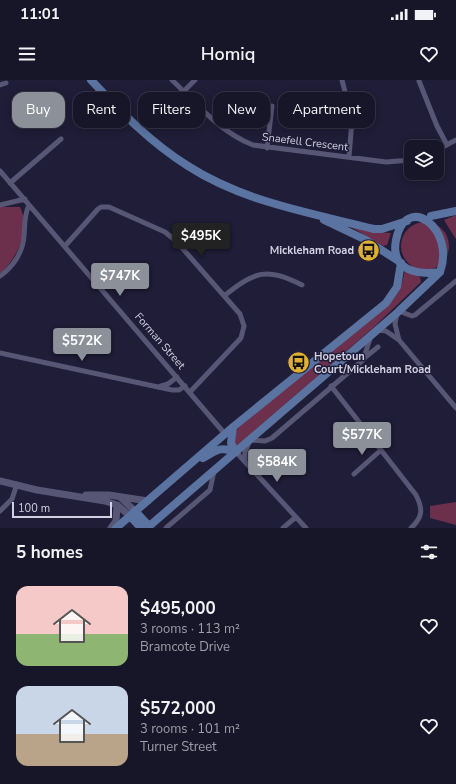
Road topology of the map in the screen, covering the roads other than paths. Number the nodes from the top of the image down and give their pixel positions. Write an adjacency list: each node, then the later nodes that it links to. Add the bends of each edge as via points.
1 (91, 80): 21 (main road, via 140,129 189,167 240,192)
2 (172, 80): 6 (street, Snaefell Crescent)
3 (195, 80): 6 (street)
4 (342, 80): 13 (street, via 352,120)
5 (420, 81): 10 (street)
6 (184, 91): 12 (street, Snaefell Crescent, via 228,132 246,142)
7 (272, 106): 12 (street)
8 (61, 139): 16 (street)
9 (456, 140): 10 (street)
10 (447, 145): 11 (street)
11 (444, 146)
12 (267, 148): 13 (street, Snaefell Crescent)
13 (349, 157): 14 (street, Snaefell Crescent, via 386,162)
14 (404, 161)
15 (0, 171): 16 (street, Forman Street)
16 (10, 183): 17 (street, Forman Street)
17 (25, 199): 18 (street); 19 (street, Forman Street)
18 (0, 205)
19 (29, 205): 25 (street, Forman Street); 29 (street, via 19,254)
20 (456, 211): 22 (main road, via 438,216)
21 (305, 212): 23 (main road, via 374,229); 27 (main road, via 349,231)
22 (425, 216): 23 (main road); 24 (main road)
23 (410, 220): 27 (main road, via 403,225 396,239 395,247)
24 (442, 222)
25 (65, 246): 32 (street, via 98,209 104,206 170,235); 39 (street, Forman Street)
26 (452, 256): 28 (main road)
27 (401, 263): 28 (main road, via 414,273); 45 (main road, via 397,288 386,303)
28 (440, 272): 33 (main road)
29 (0, 276)
30 (456, 280): 33 (street, via 415,315)
31 (302, 286): 32 (street, via 268,273 252,277)
32 (224, 296): 43 (street, via 242,319 244,332)
33 (398, 312): 34 (main road); 35 (street, via 395,324)
34 (374, 333): 35 (street, via 386,331); 38 (street); 47 (main road)
35 (399, 340): 44 (street)
36 (378, 347): 38 (street)
37 (0, 353): 42 (street)
38 (362, 360): 41 (street)
39 (177, 377): 40 (street, Forman Street); 42 (street)
40 (185, 386): 42 (street, via 179,390); 43 (street, Forman Street)
41 (332, 386): 47 (street, via 272,438 265,441); 48 (street)
42 (160, 387)
43 (190, 392): 46 (street, Forman Street)
44 (456, 408)
45 (233, 427): 46 (main road); 49 (main road, via 231,443)
46 (225, 434): 51 (main road)
47 (250, 440): 49 (main road); 50 (street)
48 (381, 450): 53 (street); 69 (street, via 420,503 421,513)
49 (236, 452): 50 (street); 51 (main road, via 226,448 217,450); 52 (main road)
50 (245, 460): 62 (street)
51 (185, 468): 58 (main road)
52 (214, 470): 65 (main road); 66 (street, via 210,490)
53 (354, 474)
54 (0, 481): 55 (street)
55 (17, 484): 56 (street); 60 (street, via 12,498)
56 (72, 495): 57 (street); 59 (street)
57 (120, 496): 58 (street); 61 (street)
58 (148, 501): 61 (main road)
59 (116, 505): 61 (street); 63 (street, via 116,521)
60 (0, 511)
61 (133, 514): 64 (main road); 65 (main road)
62 (296, 517): 67 (street); 68 (street)
63 (111, 528)
64 (116, 528)
65 (146, 528)
66 (166, 528)
67 (283, 528)
68 (306, 528)
69 (411, 528)

